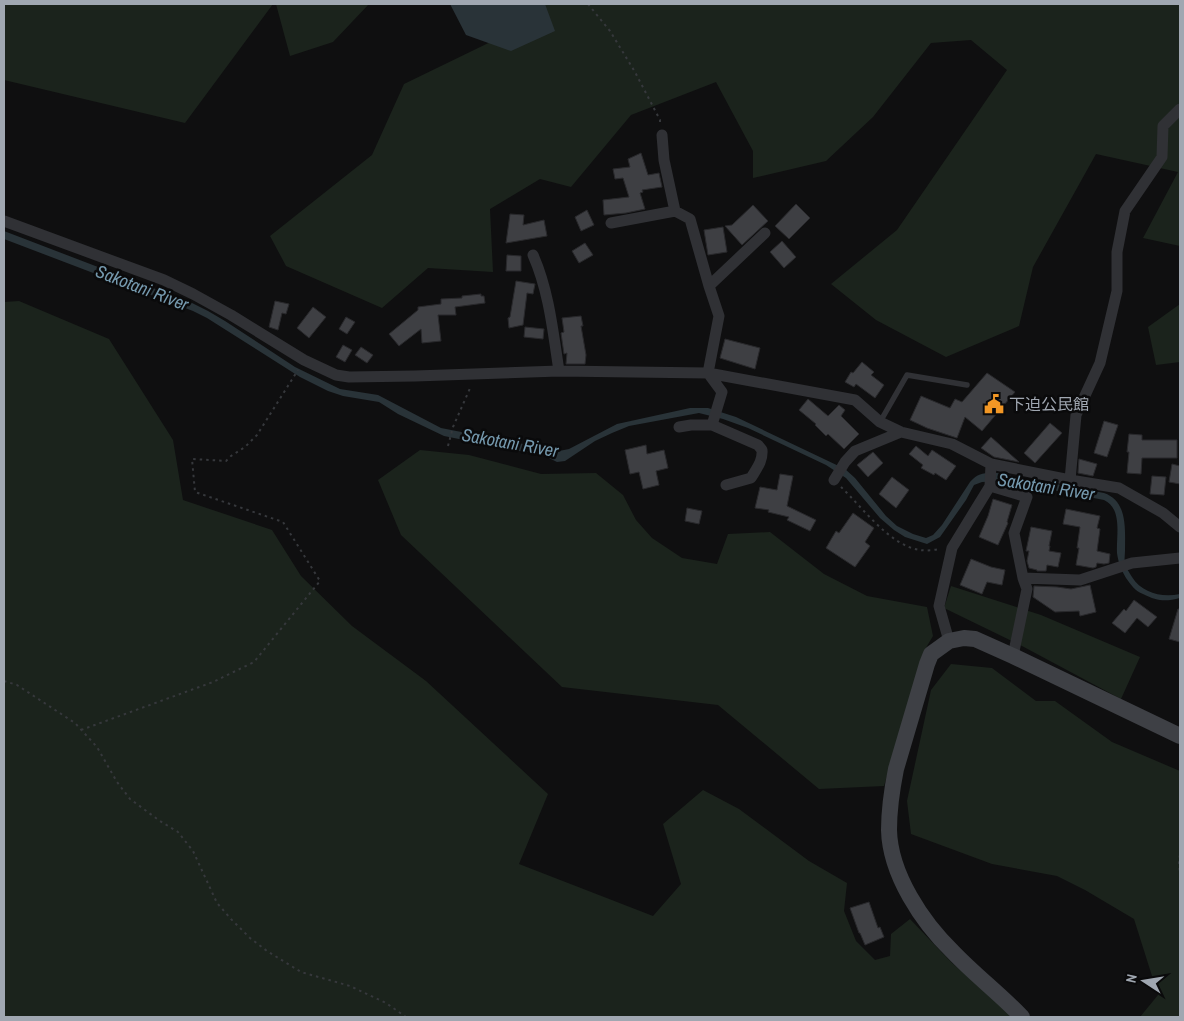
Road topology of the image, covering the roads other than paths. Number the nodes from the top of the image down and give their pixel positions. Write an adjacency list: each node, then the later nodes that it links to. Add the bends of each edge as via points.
1 (1180, 109): 18 (street, via 1163,126 1162,157 1125,210 1117,252 1117,291 1100,363 1076,415)
2 (662, 135): 3 (street)
3 (675, 211): 5 (street); 8 (street, via 690,219)
4 (4, 221): 9 (street, via 164,280 336,375)
5 (611, 223)
6 (765, 233): 8 (street)
7 (533, 255): 9 (street, via 550,310)
8 (709, 286): 10 (street, via 719,316)
9 (559, 371): 10 (street)
10 (708, 373): 12 (street, via 855,400); 13 (street, via 722,392)
11 (967, 385): 12 (lane, via 907,375)
12 (880, 422): 15 (street)
13 (713, 423): 14 (street); 19 (street, via 758,444 762,450 759,466 751,478)
14 (678, 427)
15 (902, 432): 16 (street, via 952,444); 17 (street, via 856,451)
16 (991, 468): 18 (street); 20 (street)
17 (835, 478)
18 (1070, 480): 21 (street, via 1119,488 1163,513)
19 (726, 485)
20 (990, 486): 23 (street, via 1028,497 1014,533); 24 (street, via 952,548 939,606)
21 (1180, 527)
22 (1180, 558): 23 (street, via 1132,563 1080,580)
23 (1023, 578): 25 (street, via 1027,589)
24 (949, 641): 25 (street, via 975,639); 27 (street, via 932,654 927,664 896,770 889,831 893,855 898,875 936,935)
25 (1013, 656): 26 (street)
26 (1180, 736)
27 (1022, 1017)

